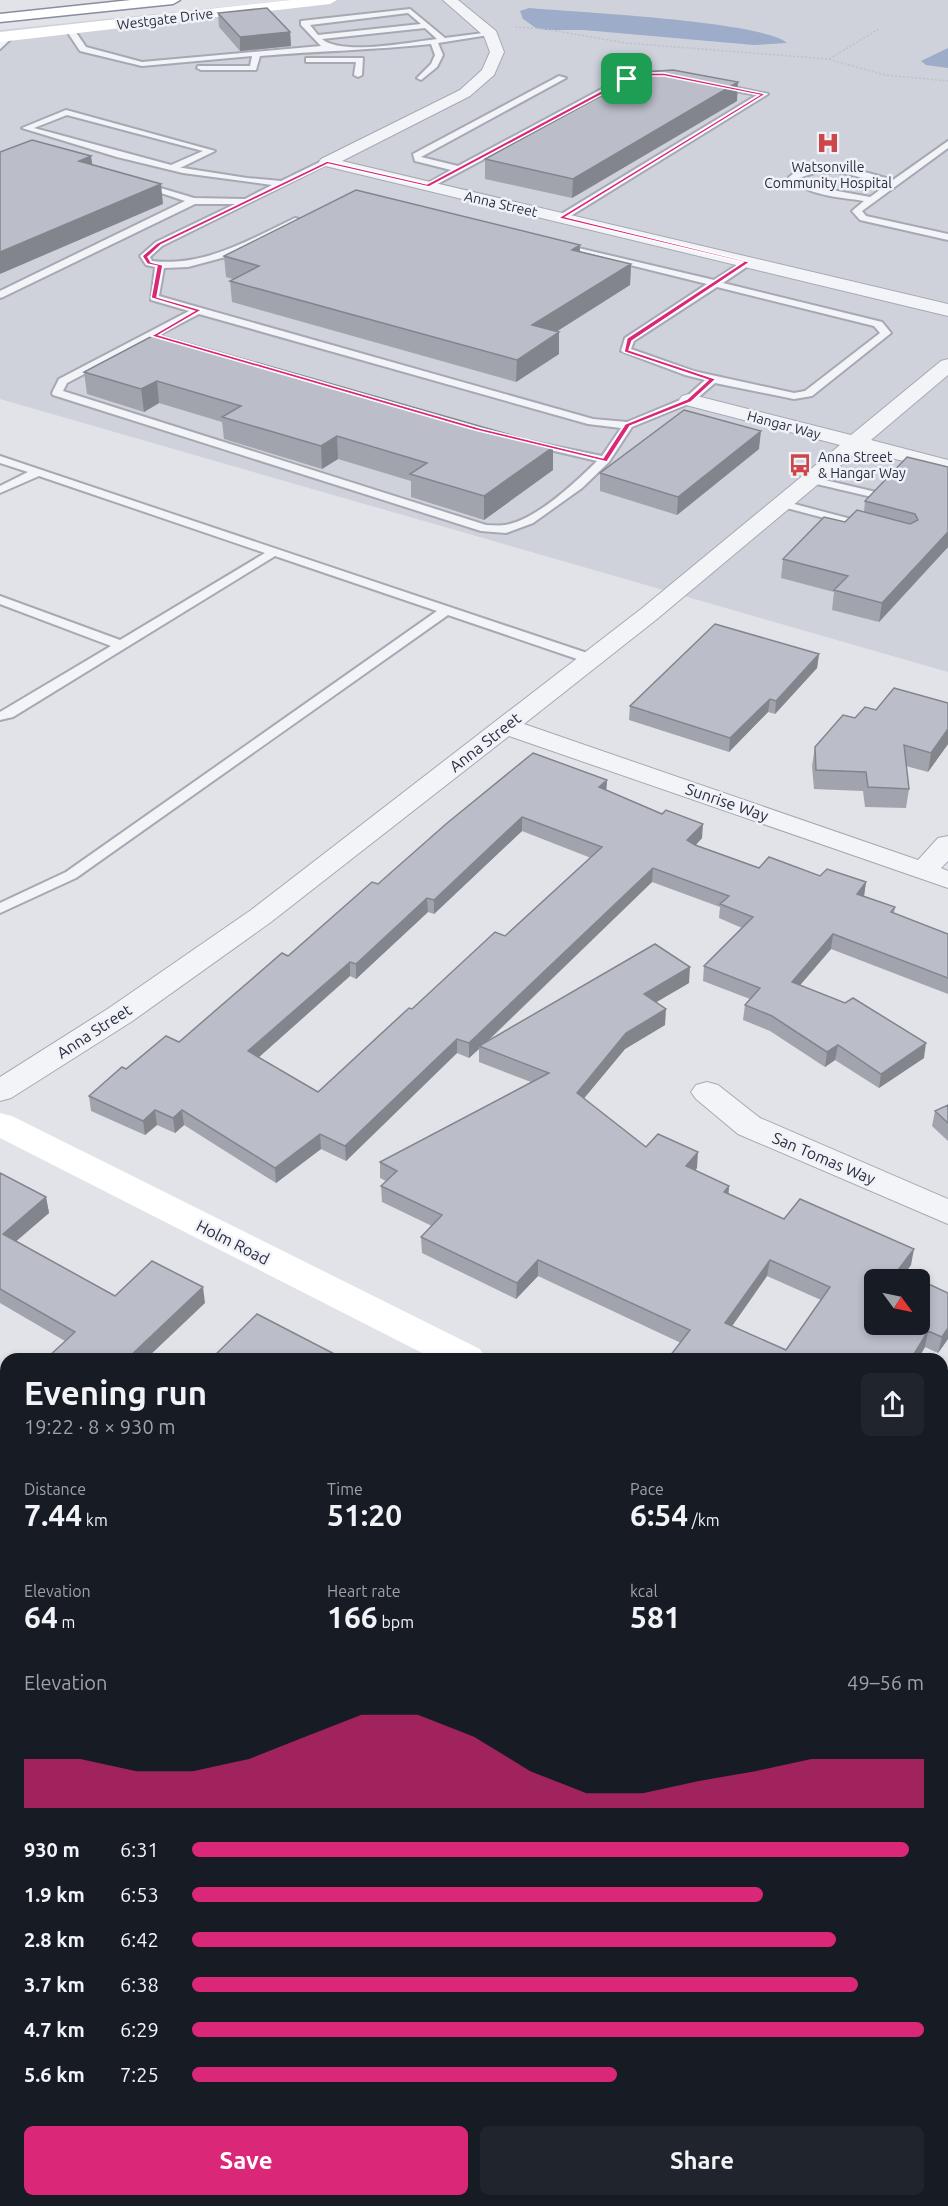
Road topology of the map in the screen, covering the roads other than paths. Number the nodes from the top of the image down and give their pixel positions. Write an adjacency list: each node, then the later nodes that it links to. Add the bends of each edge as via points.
1 (33, 0): 5 (main road)
2 (172, 0): 6 (main road, via 99,12)
3 (330, 0): 8 (main road, Westgate Drive)
4 (450, 0): 9 (street)
5 (0, 3)
6 (0, 20)
7 (427, 26): 10 (lane); 10 (lane, via 410,11 304,23); 12 (lane)
8 (70, 30): 11 (main road, Westgate Drive); 16 (lane, via 83,49 142,64)
9 (489, 32): 12 (lane); 24 (street, via 496,59 476,86)
10 (318, 37): 14 (lane)
11 (3, 40)
12 (443, 40): 13 (lane)
13 (434, 41): 14 (lane, via 366,48); 20 (lane, via 440,55)
14 (331, 47): 15 (lane)
15 (311, 49): 16 (lane); 18 (lane, via 308,64 360,60)
16 (256, 55): 17 (lane, via 253,68)
17 (201, 68)
18 (358, 75)
19 (675, 76): 26 (lane, via 649,74 627,79)
20 (421, 78)
21 (562, 78): 26 (lane, via 416,156)
22 (708, 83): 35 (lane, via 764,94)
23 (948, 144): 29 (lane)
24 (327, 162): 28 (lane); 30 (street, Anna Street)
25 (172, 168): 25 (lane, via 93,146 26,128 66,112 211,151); 28 (lane, via 205,177)
26 (460, 169): 30 (lane)
27 (130, 180): 32 (lane)
28 (283, 183): 33 (lane)
29 (895, 183): 31 (lane); 31 (lane, via 816,168 793,177 809,187)
30 (427, 186): 35 (street, Anna Street)
31 (872, 200): 36 (lane, via 857,211 863,218)
32 (193, 201): 33 (lane); 41 (lane)
33 (247, 201): 39 (lane, via 159,244 145,256 149,263)
34 (306, 216): 39 (lane, via 225,254 188,264)
35 (561, 218): 38 (street, Anna Street)
36 (948, 237)
37 (555, 244): 40 (lane)
38 (747, 262): 40 (lane); 43 (street, Anna Street)
39 (160, 265): 42 (lane, via 154,298)
40 (716, 283): 45 (lane, via 629,340 626,351); 45 (lane, via 878,324 886,333 808,393 794,396)
41 (0, 295)
42 (199, 310): 47 (lane, via 592,422); 51 (lane, via 159,337 63,381 57,393 485,529 506,529 529,521 578,486)
43 (948, 310)
44 (948, 365): 49 (street, Anna Street)
45 (713, 379): 46 (lane)
46 (689, 400): 47 (lane); 49 (street, Hangar Way)
47 (628, 425): 51 (lane)
48 (524, 440): 51 (lane)
49 (855, 443): 52 (street, Hangar Way); 54 (street, Anna Street)
50 (0, 459): 53 (lane)
51 (605, 460)
52 (948, 466)
53 (38, 472): 55 (lane); 59 (lane)
54 (812, 480): 56 (lane); 57 (street, Anna Street)
55 (0, 490)
56 (872, 494)
57 (783, 504): 58 (lane); 63 (street, Anna Street)
58 (873, 528)
59 (274, 552): 61 (lane); 62 (lane)
60 (0, 600): 62 (lane)
61 (445, 610): 63 (lane); 68 (lane, via 70,875)
62 (121, 645): 64 (lane)
63 (591, 659): 65 (street, Anna Street)
64 (0, 716)
65 (506, 726): 67 (street, Sunrise Way); 69 (street, Anna Street, via 212,951)
66 (948, 844): 67 (street)
67 (936, 875)
68 (0, 909)
69 (0, 1091)
70 (707, 1092): 72 (street, San Tomas Way, via 749,1126)
71 (0, 1124): 73 (main road, Holm Road)
72 (948, 1212)
73 (455, 1353)

